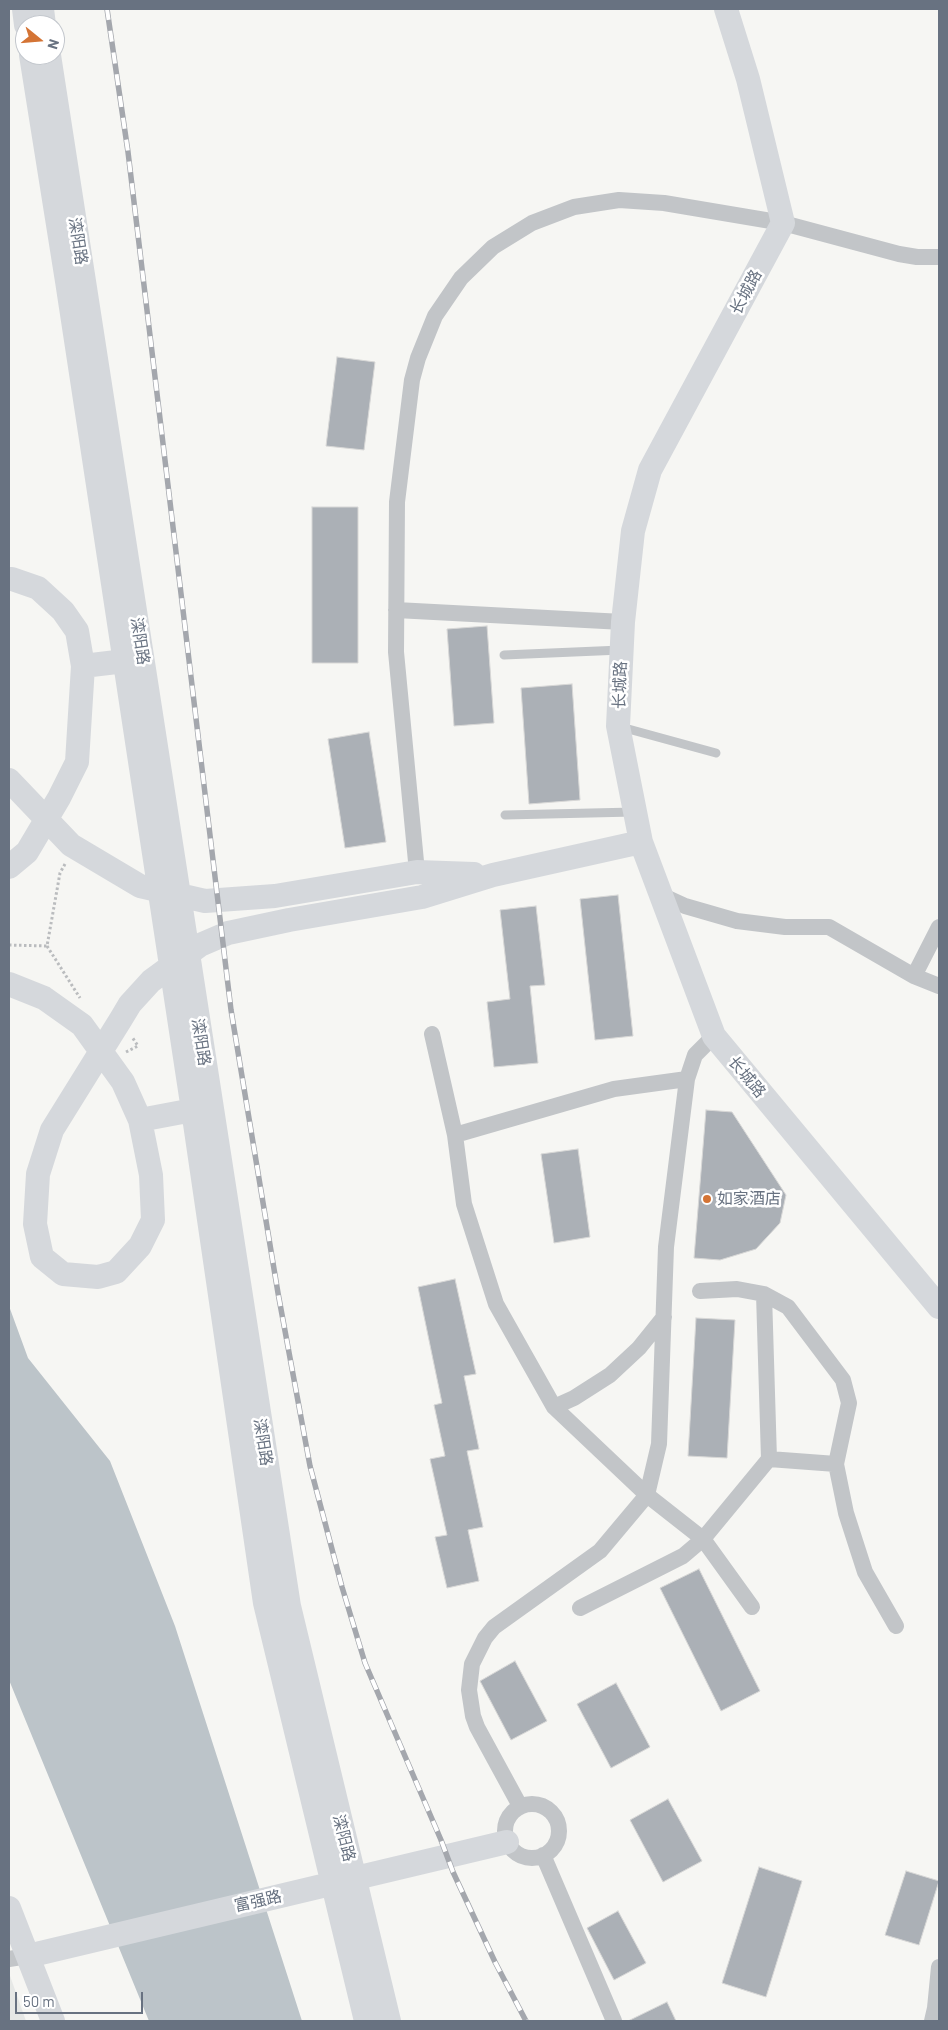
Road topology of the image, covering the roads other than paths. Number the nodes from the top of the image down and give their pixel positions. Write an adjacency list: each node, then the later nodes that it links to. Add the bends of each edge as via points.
1 (726, 9): 4 (street, via 748,79)
2 (33, 65): 11 (street, 滦阳路)
3 (51, 65): 48 (street, 滦阳路, via 288,1606 346,1845)
4 (783, 223): 5 (street, via 899,254); 7 (street, via 642,200 596,202 532,223 506,238 476,262 435,316 425,336 412,380 397,502); 8 (street, 长城路, via 650,470 632,531)
5 (939, 258)
6 (9, 579): 12 (street, via 38,588 63,611 77,631)
7 (396, 610): 8 (street); 20 (street, via 396,652)
8 (623, 622): 9 (street, 长城路)
9 (621, 650): 10 (lane); 13 (street, 长城路)
10 (504, 655)
11 (125, 661): 12 (street); 30 (street, 滦阳路)
12 (83, 666): 19 (street, via 77,762 27,852)
13 (618, 726): 14 (lane); 16 (street, 长城路)
14 (716, 753)
15 (9, 780): 20 (street, via 71,845 140,886 205,901 274,896)
16 (634, 812): 17 (lane); 18 (street, 长城路)
17 (505, 815)
18 (641, 842): 21 (street); 22 (street, 长城路)
19 (9, 867)
20 (417, 872): 21 (street)
21 (493, 875): 31 (street, via 422,897 228,933 200,945 151,981 130,1004 52,1130 38,1174 35,1224 42,1257 63,1274 98,1277 116,1272 140,1246 153,1220 151,1175)
22 (661, 895): 24 (street, via 685,906 737,921 785,927 829,927); 28 (street, 长城路)
23 (939, 927): 24 (street)
24 (914, 976): 26 (street)
25 (9, 984): 31 (street, via 44,998 82,1025 123,1082)
26 (939, 986)
27 (432, 1034): 32 (street)
28 (714, 1036): 29 (street, via 695,1055); 35 (street, 长城路)
29 (687, 1079): 32 (street, via 614,1089); 36 (street, via 666,1247)
30 (193, 1110): 31 (street); 48 (street, 滦阳路, via 265,1603 328,1865)
31 (140, 1120)
32 (455, 1135): 37 (street, via 464,1204 496,1304)
33 (700, 1291): 34 (street, via 737,1289)
34 (764, 1294): 38 (street); 39 (street, via 788,1307 843,1380 849,1402)
35 (939, 1307)
36 (664, 1317): 37 (street, via 639,1348 610,1374 593,1387); 40 (street, via 659,1444)
37 (554, 1407): 40 (street)
38 (769, 1458): 39 (street); 41 (street)
39 (836, 1464): 44 (street, via 846,1513 865,1572)
40 (647, 1495): 41 (street); 45 (street, via 600,1551 494,1627 472,1664 470,1703 477,1728)
41 (703, 1539): 42 (street); 43 (street, via 683,1556)
42 (752, 1607)
43 (580, 1608)
44 (896, 1626)
45 (520, 1806): 46 (street, via 508,1817); 47 (street, via 528,1803 545,1806 557,1819 559,1836 556,1844)
46 (507, 1842): 47 (street, via 519,1855 535,1858); 50 (street, 富强路)
47 (543, 1855): 55 (street)
48 (350, 1906): 53 (street, 滦阳路); 54 (street, 滦阳路)
49 (9, 1908): 50 (street)
50 (18, 1958): 52 (street)
51 (939, 1967): 56 (street)
52 (53, 2021)
53 (366, 2021)
54 (388, 2021)
55 (614, 2021)
56 (932, 2021)

